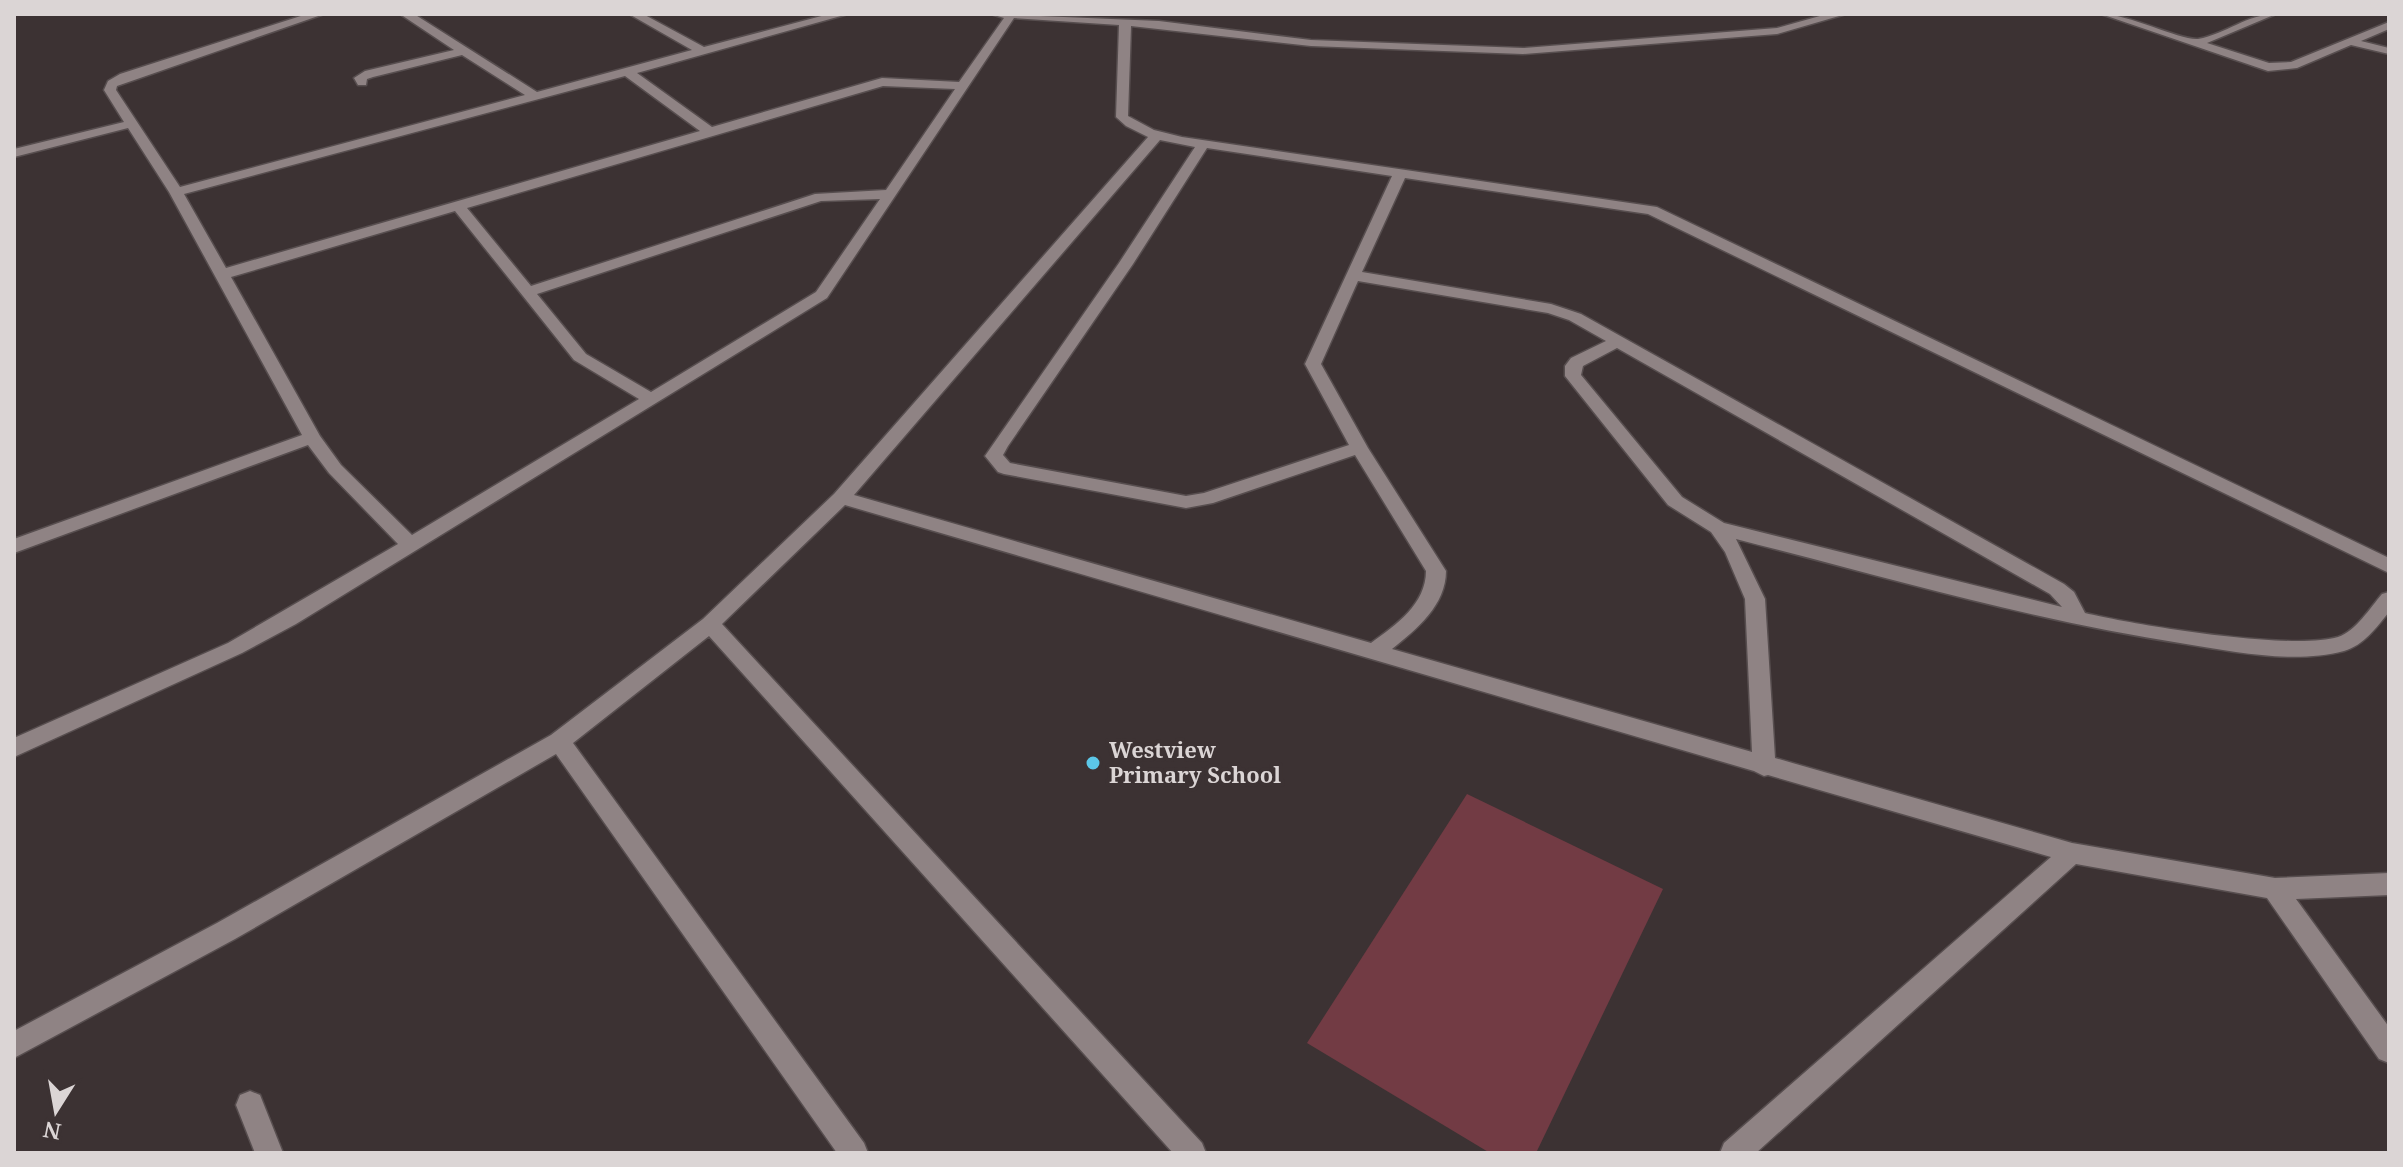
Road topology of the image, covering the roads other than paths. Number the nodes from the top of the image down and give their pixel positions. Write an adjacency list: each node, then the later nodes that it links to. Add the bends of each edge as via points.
1 (318, 14): 21 (street, via 112,84 110,90)
2 (406, 14): 14 (street)
3 (635, 14): 15 (street)
4 (842, 14): 15 (street)
5 (995, 14): 9 (street)
6 (1840, 14): 10 (street, via 1777,31 1532,51 1301,42)
7 (2107, 14): 13 (street)
8 (2270, 14): 13 (street)
9 (1011, 15): 10 (street); 19 (street)
10 (1125, 22): 23 (street, via 1122,117)
11 (2389, 25): 12 (street)
12 (2352, 42): 13 (street, via 2277,67); 16 (street)
13 (2195, 44)
14 (464, 51): 18 (street, via 369,74 360,78); 20 (street)
15 (702, 51): 17 (street)
16 (2389, 51)
17 (628, 72): 20 (street); 22 (street)
18 (362, 82)
19 (960, 86): 22 (street, via 882,82); 28 (street)
20 (533, 95): 27 (street)
21 (134, 123): 25 (street); 27 (street)
22 (710, 132): 29 (street)
23 (1157, 135): 24 (street); 37 (street)
24 (1203, 144): 26 (street); 36 (street, via 994,456 1004,468 1186,502)
25 (14, 153)
26 (1399, 175): 31 (street); 41 (street, via 1652,210)
27 (176, 192): 30 (street)
28 (893, 194): 32 (street, via 820,197); 34 (street, via 822,295)
29 (458, 206): 30 (street); 32 (street)
30 (220, 275): 35 (street)
31 (1351, 275): 33 (street, via 1551,309); 36 (street, via 1313,364)
32 (526, 293): 34 (street, via 587,364)
33 (1618, 341): 38 (street, via 1577,362 1573,376 1675,501); 43 (street, via 2057,589)
34 (651, 399): 39 (street)
35 (312, 437): 39 (street, via 335,469); 40 (street)
36 (1359, 448): 45 (street, via 1438,582 1400,633)
37 (841, 498): 44 (street); 45 (street)
38 (1718, 528): 43 (street); 48 (street, via 1734,550 1755,599)
39 (411, 545): 47 (street, via 235,648)
40 (14, 546)
41 (2389, 566)
42 (2389, 599): 43 (street, via 2358,635 2323,648 2227,643 2128,630)
43 (2077, 617)
44 (710, 624): 46 (street); 57 (street)
45 (1375, 651): 48 (street)
46 (559, 741): 52 (street); 56 (street)
47 (14, 748)
48 (1764, 767): 49 (street)
49 (2072, 853): 51 (street); 58 (street)
50 (2389, 884): 51 (street)
51 (2275, 889): 53 (street)
52 (14, 1045)
53 (2389, 1050)
54 (250, 1105): 55 (street)
55 (269, 1153)
56 (854, 1153)
57 (1192, 1153)
58 (1734, 1153)

